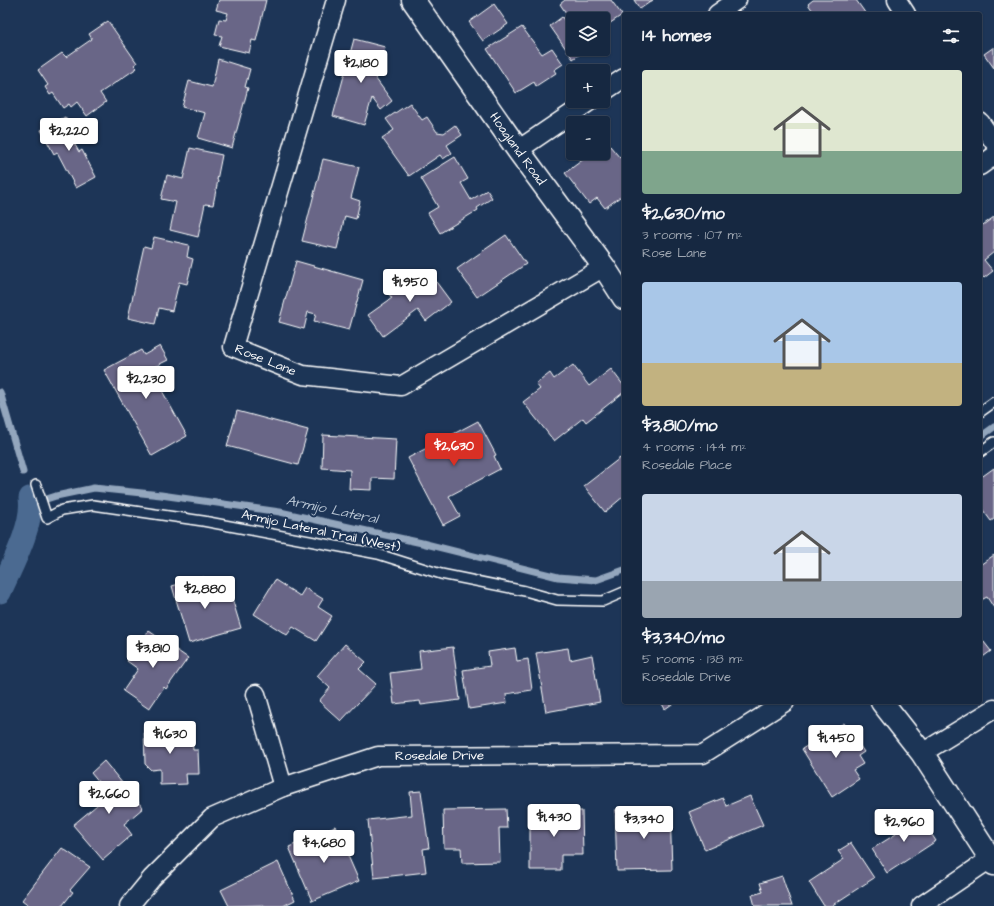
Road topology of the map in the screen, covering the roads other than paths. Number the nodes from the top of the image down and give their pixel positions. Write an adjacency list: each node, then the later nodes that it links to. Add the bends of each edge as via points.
1 (336, 0): 15 (street, Rose Lane, via 233,347 303,375 401,386)
2 (413, 0): 12 (street, Hoagland Road)
3 (737, 0): 5 (street)
4 (897, 0): 6 (street)
5 (719, 12)
6 (905, 12)
7 (622, 79): 8 (street)
8 (610, 87)
9 (580, 108): 12 (street)
10 (982, 125): 11 (street)
11 (994, 142)
12 (518, 150): 15 (street, Hoagland Road)
13 (994, 156): 14 (street)
14 (982, 165)
15 (604, 267): 16 (street, Hoagland Road)
16 (622, 295)
17 (994, 402): 18 (lane)
18 (982, 411)
19 (994, 442): 20 (lane)
20 (982, 451)
21 (36, 485): 22 (lane, Armijo Lateral Trail (West), via 47,518 62,510 93,505 203,521 378,554 441,574 557,600 603,601)
22 (622, 593)
23 (256, 694): 28 (street)
24 (782, 704): 28 (street, Rosedale Drive, via 703,754 378,756)
25 (884, 704): 27 (street)
26 (994, 709): 27 (street)
27 (922, 754): 29 (street)
28 (282, 787): 30 (street, Rosedale Drive, via 212,818 152,878)
29 (992, 862): 31 (street)
30 (129, 906)
31 (921, 906)

